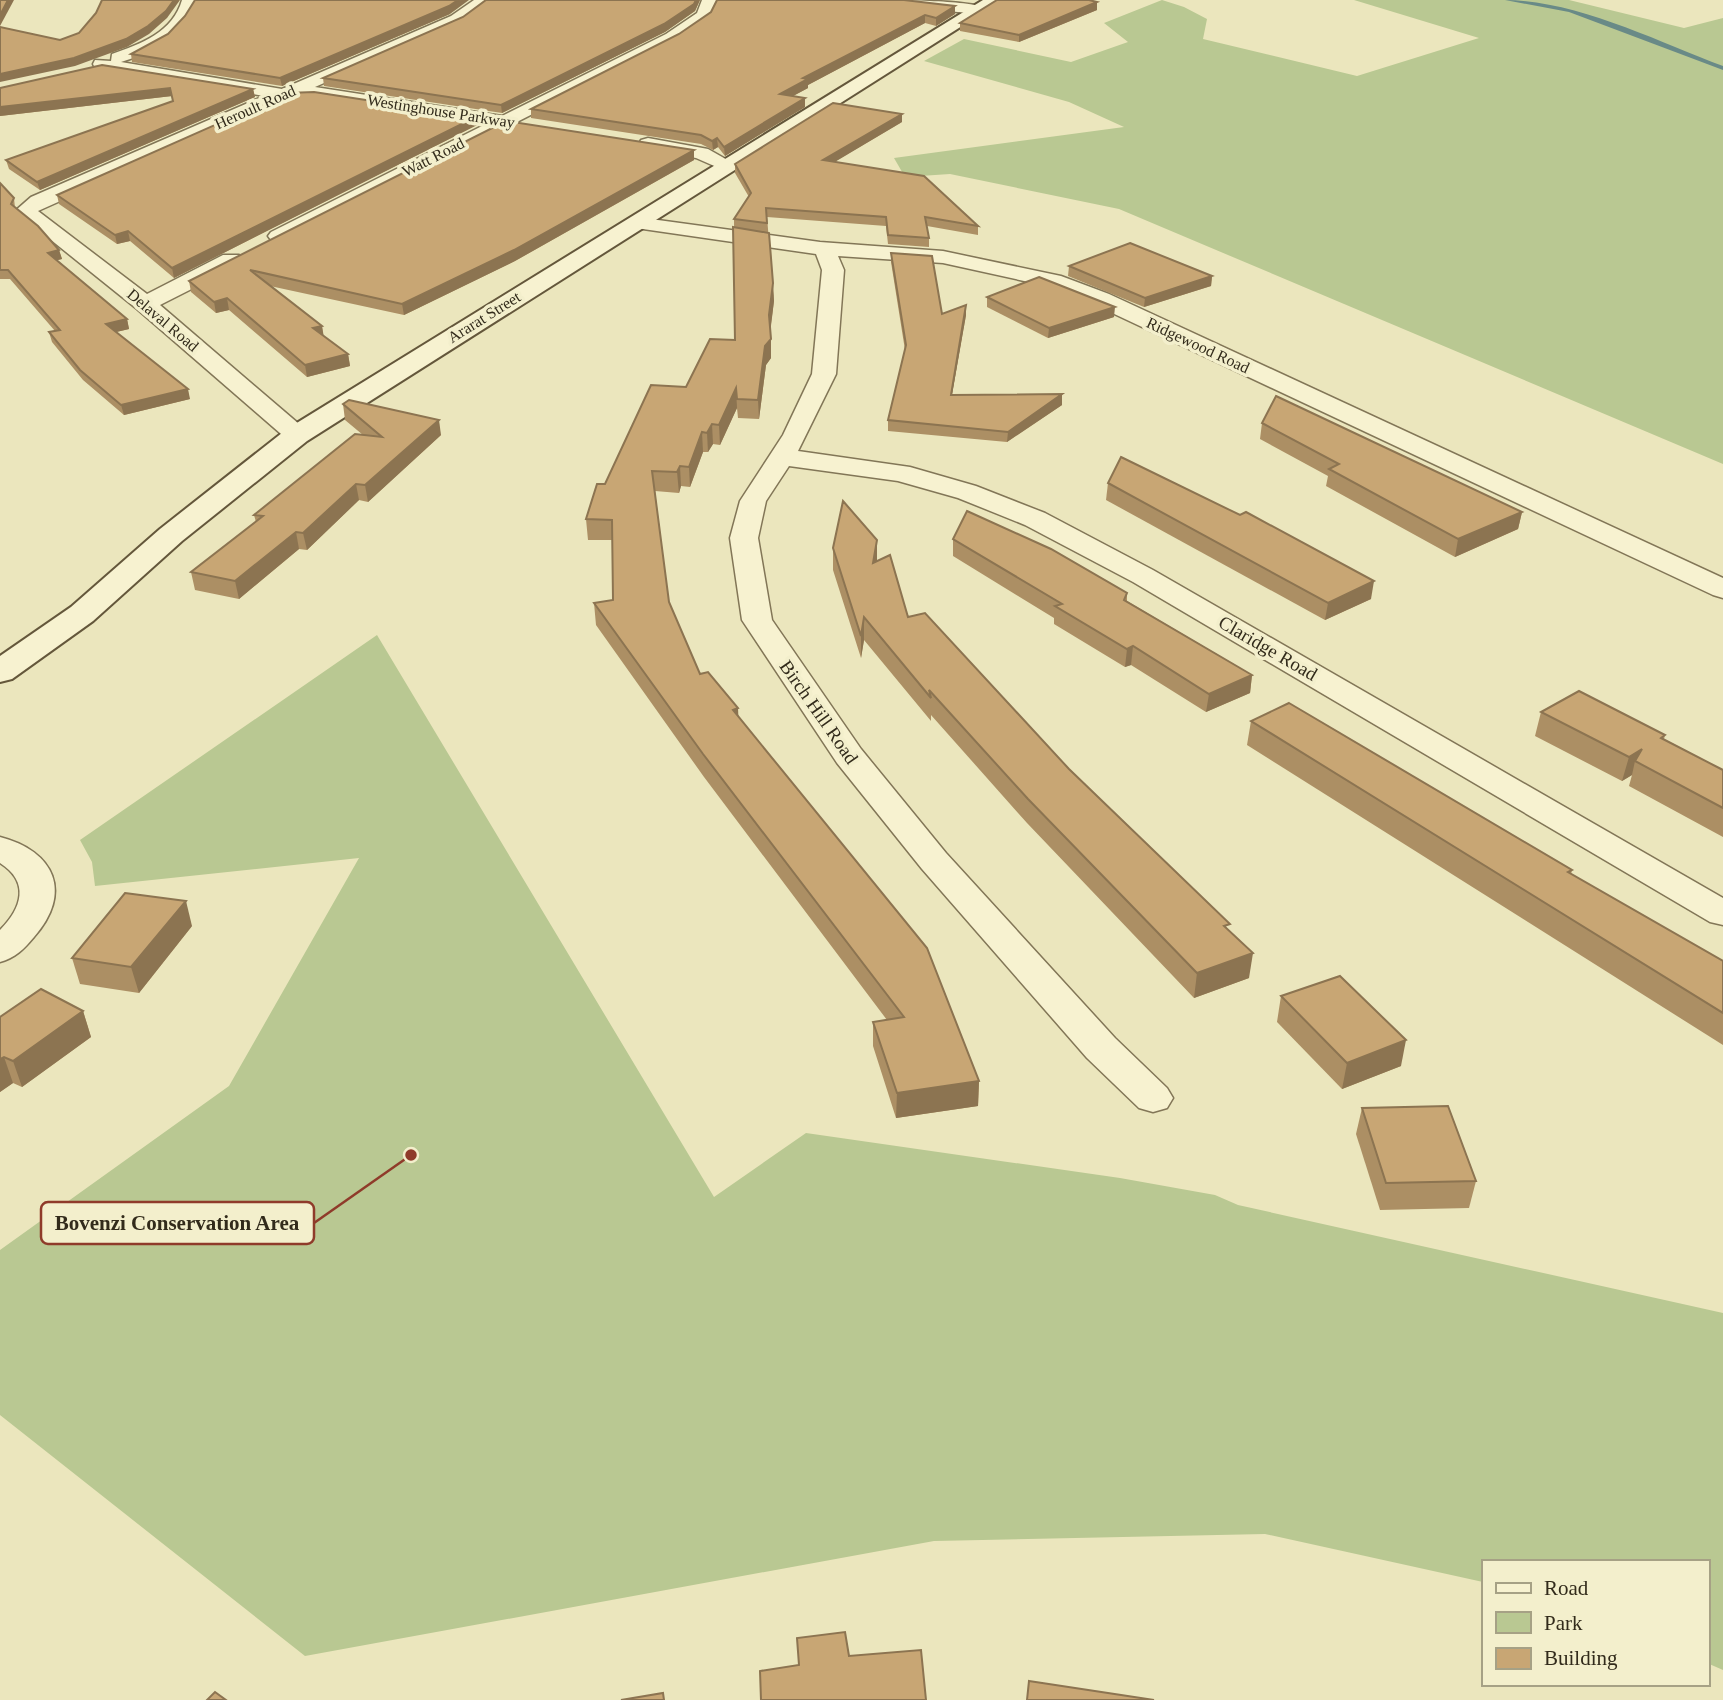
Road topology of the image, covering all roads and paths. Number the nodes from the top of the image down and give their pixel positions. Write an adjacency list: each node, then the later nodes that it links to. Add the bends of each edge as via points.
1 (190, 0): 7 (street, Westinghouse Parkway, via 187,15 171,30 95,66)
2 (484, 0): 7 (street, Heroult Road, via 457,19)
3 (710, 0): 9 (street, Watt Road, via 708,10 691,26)
4 (883, 0): 6 (street)
5 (939, 0): 6 (street)
6 (987, 4): 13 (main road, Ararat Street)
7 (284, 94): 9 (street, Westinghouse Parkway, via 315,92); 10 (street, Westinghouse Parkway, via 290,103); 14 (street, Heroult Road, via 38,201)
8 (536, 126): 9 (street, Westinghouse Parkway)
9 (507, 130): 10 (street, Watt Road)
10 (479, 134): 17 (street, Watt Road)
11 (632, 142): 13 (street, via 701,153)
12 (641, 161): 13 (street, via 680,168)
13 (728, 166): 15 (main road, Ararat Street)
14 (25, 211): 17 (street, Delaval Road)
15 (636, 223): 16 (street, Ridgewood Road); 18 (main road, Ararat Street)
16 (820, 248): 19 (street, Birch Hill Road, via 833,270 824,374); 20 (street, Ridgewood Road, via 943,257 1077,290)
17 (145, 304): 18 (street, Delaval Road)
18 (297, 435): 21 (main road, Ararat Street, via 171,535 82,614)
19 (783, 457): 23 (street, Claridge Road, via 901,473 1035,519 1143,576); 25 (street, Birch Hill Road, via 753,501 744,538 757,620 849,756 934,861 1101,1048)
20 (1723, 589)
21 (0, 672)
22 (0, 848): 24 (street, via 32,869 40,887 33,915)
23 (1723, 914)
24 (0, 950)
25 (1153, 1098)

